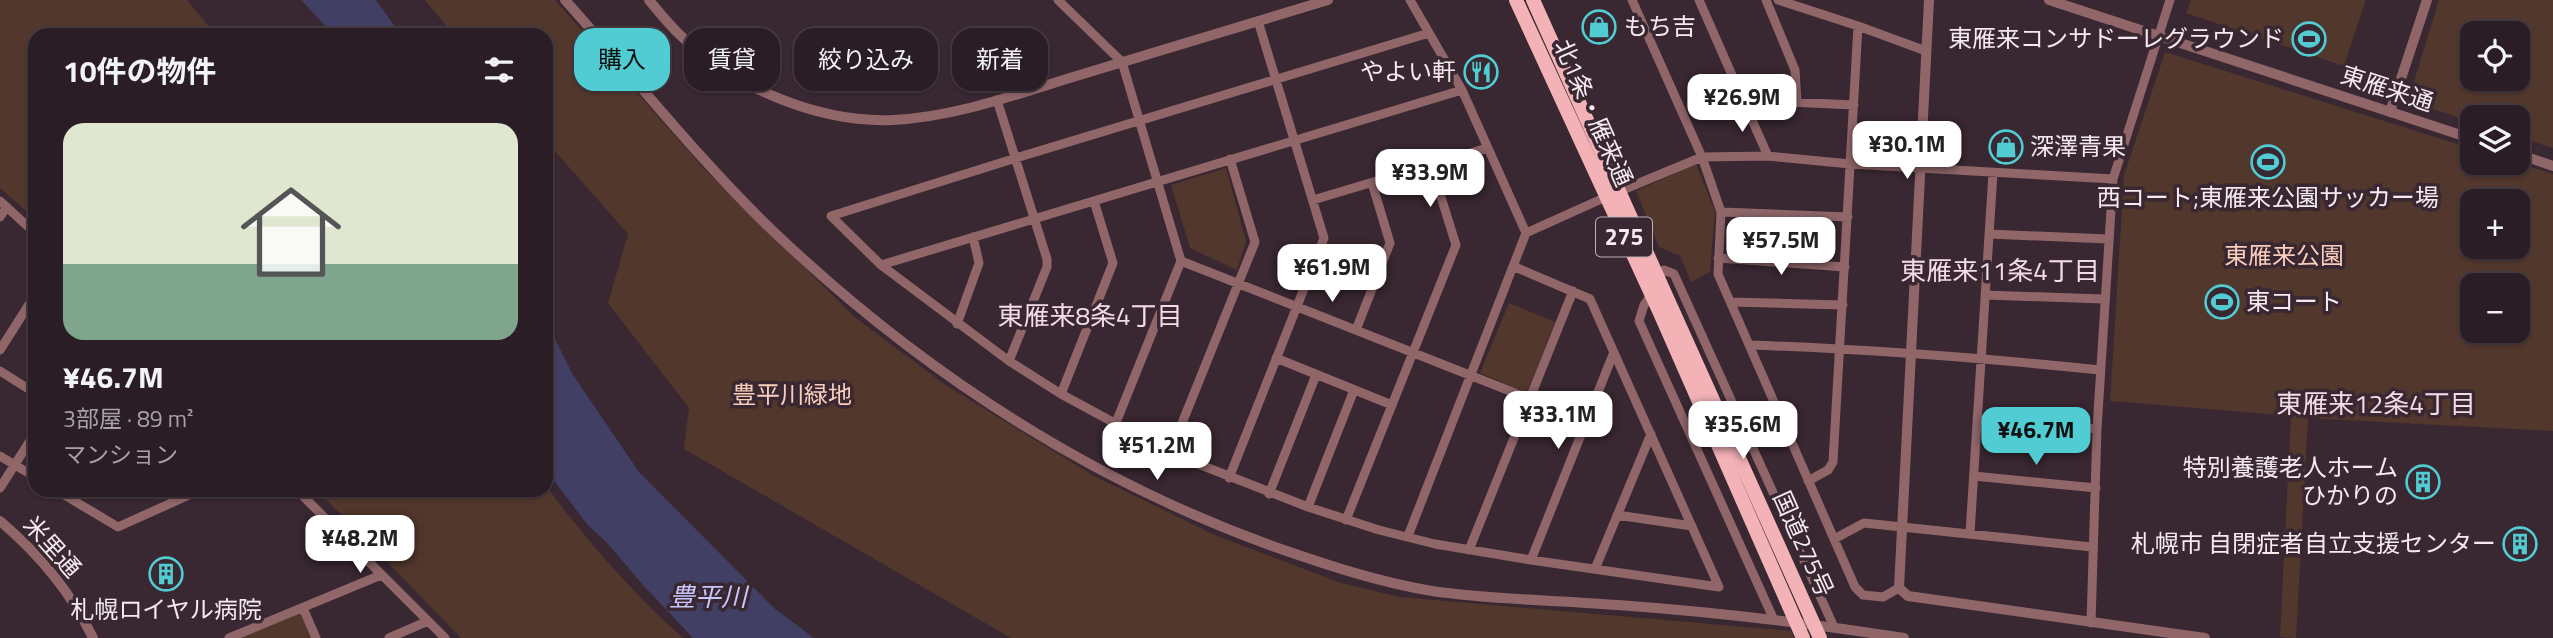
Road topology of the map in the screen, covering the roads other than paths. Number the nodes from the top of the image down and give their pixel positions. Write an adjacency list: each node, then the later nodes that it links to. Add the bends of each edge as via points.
1 (565, 0): 132 (street, via 714,170 833,286 972,393 1077,459 1220,527 1356,575 1433,591)
2 (649, 0): 24 (street, via 678,33 741,80 817,112 859,120 895,120)
3 (1058, 0): 21 (street)
4 (1328, 0): 16 (street)
5 (1410, 0): 18 (street)
6 (1516, 0): 47 (highway, 北1条・雁来通 / 275)
7 (1533, 0): 46 (highway, 北1条・雁来通 / 275)
8 (1632, 0): 34 (street)
9 (1699, 0): 25 (street)
10 (1766, 0): 26 (street, via 1796,70)
11 (1778, 0): 17 (street)
12 (1929, 0): 20 (street)
13 (2049, 0): 19 (street, 東雁来通)
14 (2170, 0): 19 (street)
15 (2427, 0): 28 (street)
16 (1258, 21): 21 (street); 22 (street)
17 (1858, 26): 20 (street); 27 (street)
18 (1429, 33): 22 (street); 23 (street)
19 (2159, 36): 28 (street, 東雁来通); 43 (street)
20 (1926, 51): 40 (street)
21 (1122, 62): 24 (street); 29 (street)
22 (1276, 79): 29 (street); 31 (street)
23 (1462, 90): 31 (street); 32 (street)
24 (997, 100): 35 (street)
25 (1743, 100): 26 (street); 33 (street)
26 (1797, 102): 27 (street)
27 (1854, 105): 38 (street)
28 (2390, 112): 30 (street, 東雁来通)
29 (1139, 121): 35 (street); 44 (street)
30 (2460, 135)
31 (1294, 140): 37 (street); 48 (street)
32 (1487, 148): 39 (street); 56 (street)
33 (1768, 156): 34 (street); 38 (street)
34 (1702, 157): 46 (street); 51 (street)
35 (1016, 158): 54 (street); 62 (street, via 831,216)
36 (2530, 158): 41 (street)
37 (1230, 159): 44 (street); 66 (street, via 1255,242)
38 (1850, 164): 40 (street); 53 (street)
39 (1432, 165): 45 (street); 80 (street, via 1456,244)
40 (1920, 166): 42 (street); 82 (street)
41 (2553, 166)
42 (1993, 173): 43 (street); 57 (street)
43 (2113, 179): 59 (street)
44 (1158, 182): 49 (street); 61 (street)
45 (1372, 183): 48 (street); 76 (street, via 1391,243)
46 (1620, 191): 65 (highway, 北1条・雁来通 / 275)
47 (1606, 197): 56 (street); 68 (highway, 北1条・雁来通 / 275)
48 (1313, 200): 74 (street, via 1324,238)
49 (1094, 201): 54 (street); 92 (street, via 1114,264)
50 (3, 204): 52 (street); 55 (street)
51 (1721, 212): 53 (street); 60 (street)
52 (0, 217)
53 (1848, 217): 64 (street)
54 (1034, 218): 58 (street); 85 (street, via 1047,267)
55 (28, 227)
56 (1527, 233): 63 (street)
57 (1989, 234): 59 (street); 69 (street)
58 (973, 237): 62 (street); 75 (street, via 979,263)
59 (2108, 239): 70 (street)
60 (1718, 258): 64 (street); 71 (street, via 1718,274)
61 (1181, 261): 66 (street); 97 (street)
62 (881, 265): 75 (street)
63 (1515, 267): 67 (street); 89 (street)
64 (1845, 267): 72 (street)
65 (1659, 276): 68 (street); 104 (highway, 北1条・雁来通 / 275); 135 (street, via 1664,270 1674,274)
66 (1239, 282): 74 (street); 101 (street)
67 (1573, 291): 81 (street, via 1591,299); 93 (street)
68 (1651, 295): 106 (highway, 北1条・雁来通 / 275); 132 (street, via 1639,321)
69 (1985, 295): 70 (street); 84 (street)
70 (2104, 299): 87 (street)
71 (1731, 302): 72 (street); 77 (street)
72 (1843, 305): 78 (street)
73 (28, 306): 79 (street)
74 (1297, 306): 76 (street); 83 (street)
75 (957, 324): 85 (street)
76 (1356, 330): 80 (street)
77 (1749, 345): 78 (street); 109 (street)
78 (1840, 348): 82 (street); 109 (street, via 1833,462)
79 (0, 350)
80 (1413, 351): 89 (street); 94 (street)
81 (1614, 352): 96 (street); 99 (street)
82 (1911, 354): 84 (street); 121 (street)
83 (1276, 358): 88 (street); 108 (street)
84 (1981, 358): 87 (street); 95 (street)
85 (1009, 361): 92 (street)
86 (0, 370): 90 (street)
87 (2100, 370): 98 (street)
88 (1316, 375): 91 (street); 112 (street)
89 (1471, 375): 93 (street); 123 (street)
90 (28, 388)
91 (1354, 390): 94 (street); 116 (street)
92 (1061, 394): 97 (street)
93 (1530, 399): 96 (street); 126 (street)
94 (1392, 405): 118 (street)
95 (1977, 419): 98 (street); 107 (street)
96 (1586, 421): 127 (street)
97 (1115, 425): 101 (street)
98 (2097, 429): 111 (street)
99 (1651, 434): 117 (street); 120 (street)
100 (28, 444): 103 (street)
101 (1170, 453): 108 (street)
102 (0, 456): 103 (street)
103 (14, 465): 105 (street); 110 (street)
104 (1745, 468): 142 (highway, 国道275号 / 275)
105 (28, 473)
106 (1731, 475): 141 (highway, 国道275号 / 275)
107 (1974, 476): 111 (street); 122 (street)
108 (1229, 478): 112 (street)
109 (1808, 481): 124 (street)
110 (0, 488)
111 (2096, 488): 125 (street)
112 (1269, 494): 116 (street)
113 (68, 497): 114 (street, via 118,527)
114 (181, 497)
115 (304, 497): 129 (street)
116 (1308, 508): 118 (street)
117 (1617, 515): 120 (street); 128 (street)
118 (1346, 520): 123 (street)
119 (0, 521): 136 (street, 米里通, via 58,580)
120 (1692, 526): 128 (street, via 1718,587)
121 (1901, 526): 122 (street); 124 (street, via 1864,523); 130 (street)
122 (1970, 533): 125 (street)
123 (1408, 536): 126 (street)
124 (1833, 539): 130 (street, via 1863,595 1883,597)
125 (2092, 547): 134 (street)
126 (1469, 550): 127 (street)
127 (1531, 560): 128 (street)
128 (1595, 569)
129 (382, 575): 131 (street); 133 (street)
130 (1899, 588): 134 (street, via 1908,596)
131 (303, 608): 137 (street); 138 (street)
132 (1774, 620): 135 (street)
133 (428, 621): 139 (street); 140 (street)
134 (2091, 623): 144 (street)
135 (1833, 627): 143 (street)
136 (93, 638)
137 (229, 638)
138 (316, 638)
139 (389, 638)
140 (445, 638)
141 (1803, 638)
142 (1820, 638)
143 (1904, 638)
144 (2205, 638)

